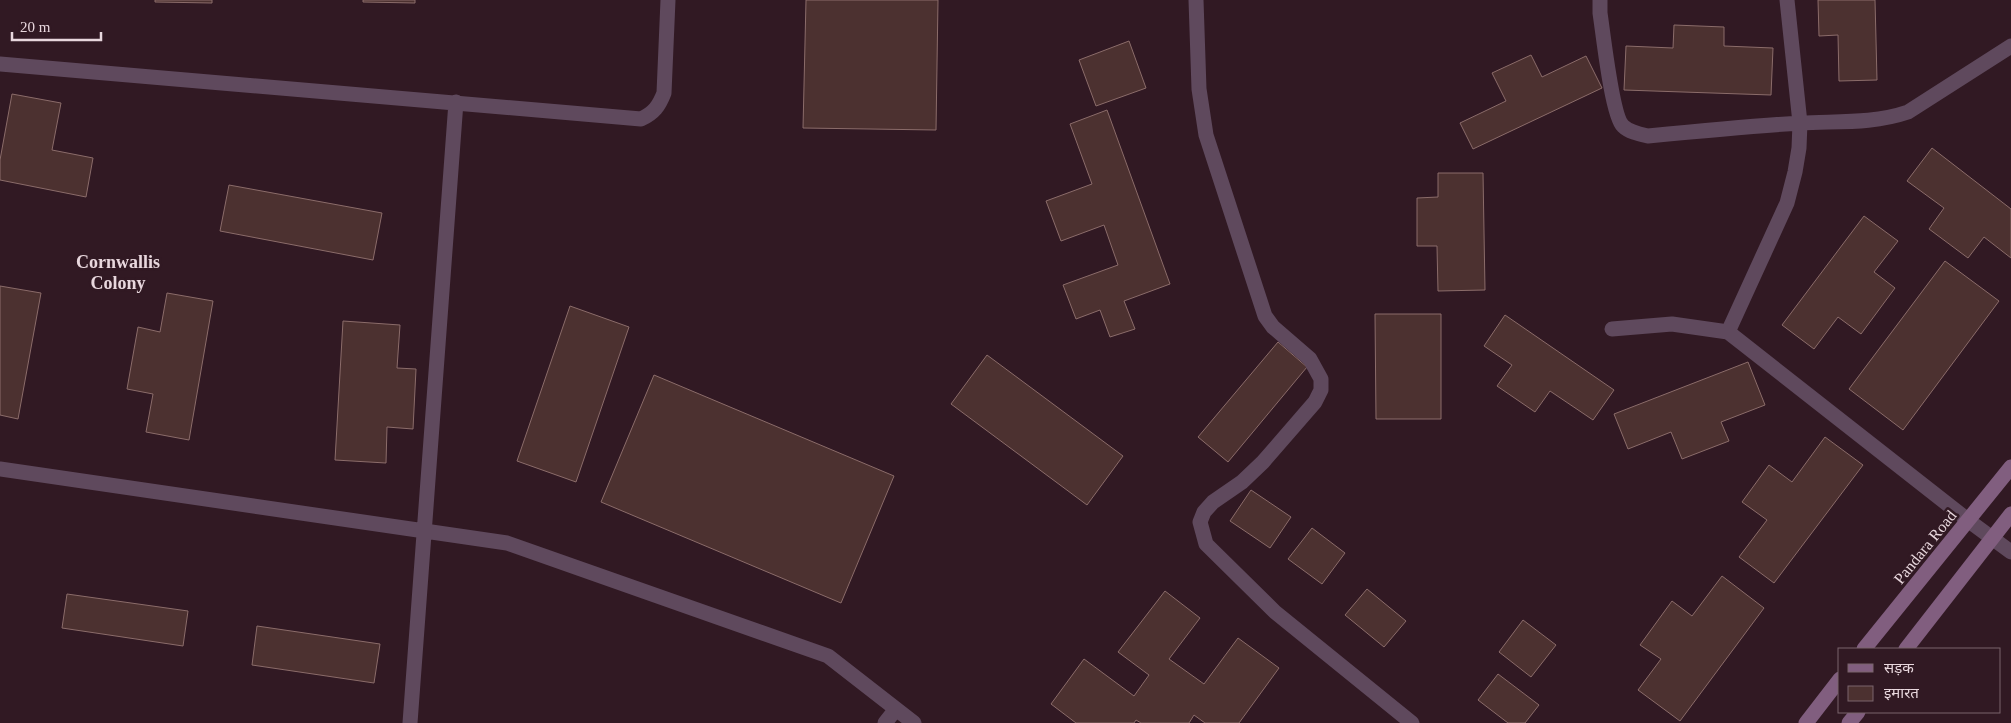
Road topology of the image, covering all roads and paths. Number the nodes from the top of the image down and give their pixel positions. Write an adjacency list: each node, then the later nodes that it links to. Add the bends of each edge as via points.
1 (668, 0): 7 (street, via 664,92 652,114 641,119)
2 (1196, 0): 26 (street, via 1199,89 1206,135 1265,316 1310,359 1321,379 1321,390 1315,402 1263,462 1204,512 1200,522 1206,544 1275,612)
3 (1600, 0): 8 (street, via 1616,109 1622,125 1635,133 1648,136)
4 (1787, 0): 8 (street)
5 (2011, 46): 8 (street, via 1908,112 1877,120)
6 (0, 64): 7 (street)
7 (456, 102): 15 (street)
8 (1800, 123): 10 (street, via 1796,172 1787,203)
9 (1612, 329): 10 (street, via 1672,324)
10 (1728, 332): 14 (street)
11 (2011, 467): 14 (main road, Pandara Road)
12 (0, 472): 15 (street)
13 (2011, 514): 16 (main road)
14 (1969, 521): 16 (street); 18 (main road, Pandara Road)
15 (424, 530): 21 (street, via 507,542 828,656); 23 (street)
16 (1992, 538): 17 (street); 19 (main road)
17 (2011, 552)
18 (1865, 648)
19 (1907, 648)
20 (1838, 682): 27 (main road)
21 (896, 709): 24 (street); 25 (street)
22 (1857, 713): 28 (main road)
23 (410, 723)
24 (885, 723)
25 (914, 723)
26 (1412, 723)
27 (1806, 723)
28 (1849, 723)

